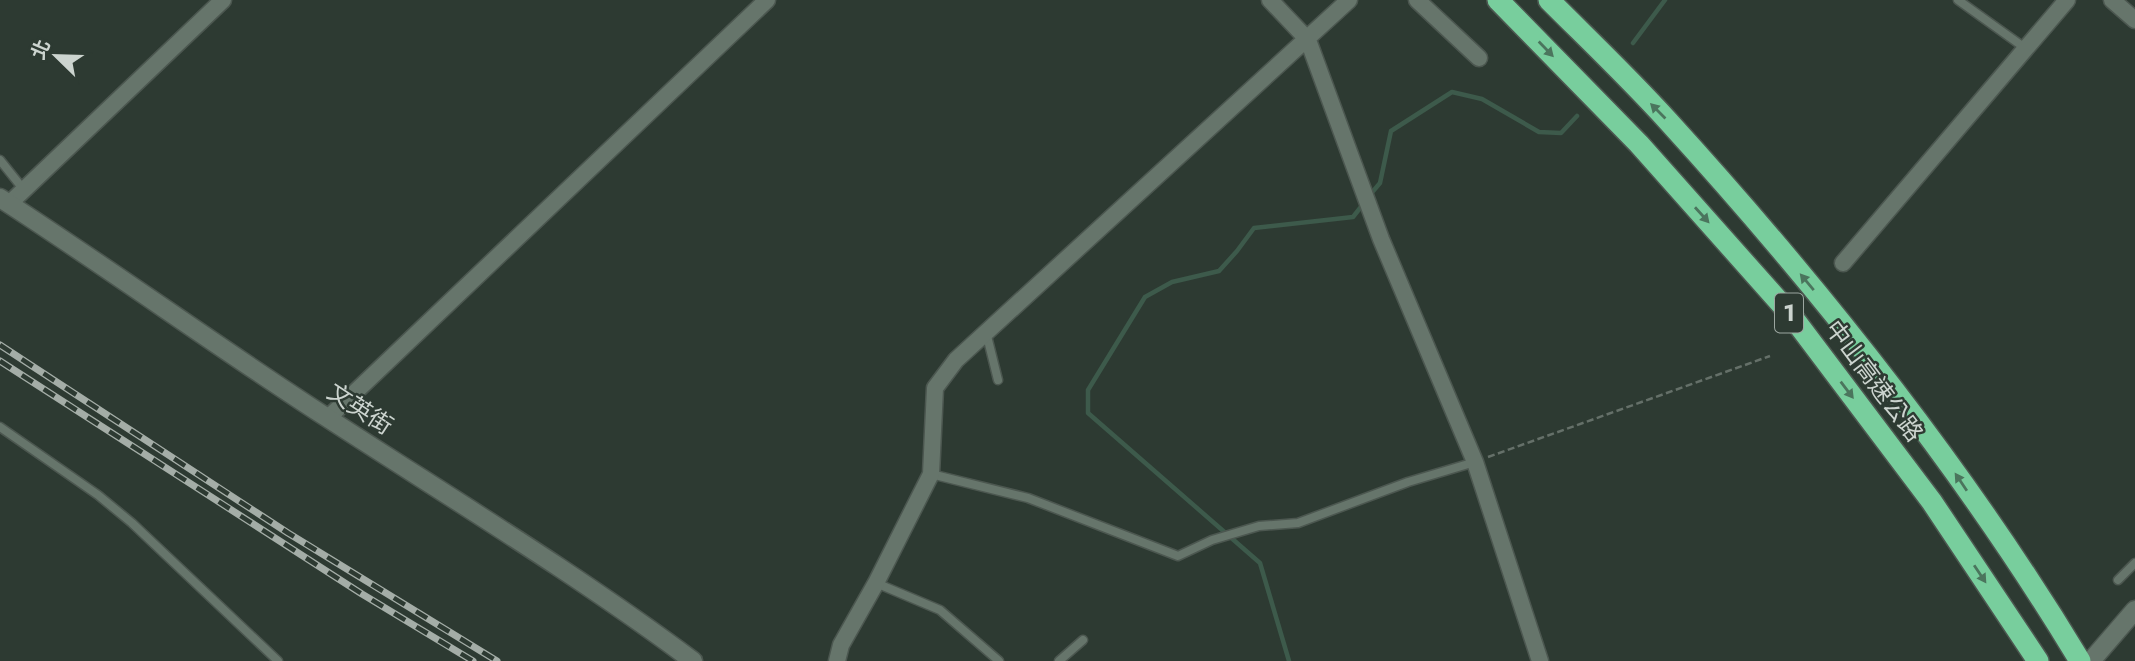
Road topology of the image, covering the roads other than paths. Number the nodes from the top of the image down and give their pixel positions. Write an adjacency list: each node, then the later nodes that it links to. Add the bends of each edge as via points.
1 (223, 0): 16 (street)
2 (767, 0): 21 (street)
3 (1270, 0): 12 (street)
4 (1349, 0): 12 (street)
5 (1418, 0): 14 (street)
6 (1498, 0): 36 (highway, 中山高速公路 / 1, one-way to 36, via 1639,144 1791,315 1932,502)
7 (1549, 0): 37 (highway, 中山高速公路 / 1, one-way to 7, via 1936,446 1812,287 1667,120)
8 (1958, 0): 13 (lane)
9 (2067, 0): 13 (street)
10 (2112, 0): 11 (street)
11 (2135, 20)
12 (1308, 40): 19 (street); 23 (street, via 1367,200)
13 (2025, 48): 18 (street)
14 (1479, 58)
15 (0, 160): 16 (lane)
16 (24, 190): 17 (street)
17 (5, 201): 21 (street, 文英街)
18 (1843, 263)
19 (986, 332): 20 (lane); 24 (street, via 934,388)
20 (998, 380)
21 (328, 418): 31 (street, 文英街)
22 (0, 427): 30 (lane, via 132,523)
23 (1475, 462): 24 (lane, via 1298,523 1259,526 1178,556 1028,498); 35 (street)
24 (931, 474): 27 (street)
25 (2135, 563): 26 (lane)
26 (2118, 580)
27 (876, 583): 32 (street, via 841,645); 33 (lane, via 940,610)
28 (2131, 615): 38 (street)
29 (1083, 640): 34 (lane)
30 (278, 661)
31 (693, 661)
32 (837, 661)
33 (999, 661)
34 (1059, 661)
35 (1540, 661)
36 (2038, 661)
37 (2080, 661)
38 (2091, 661)

